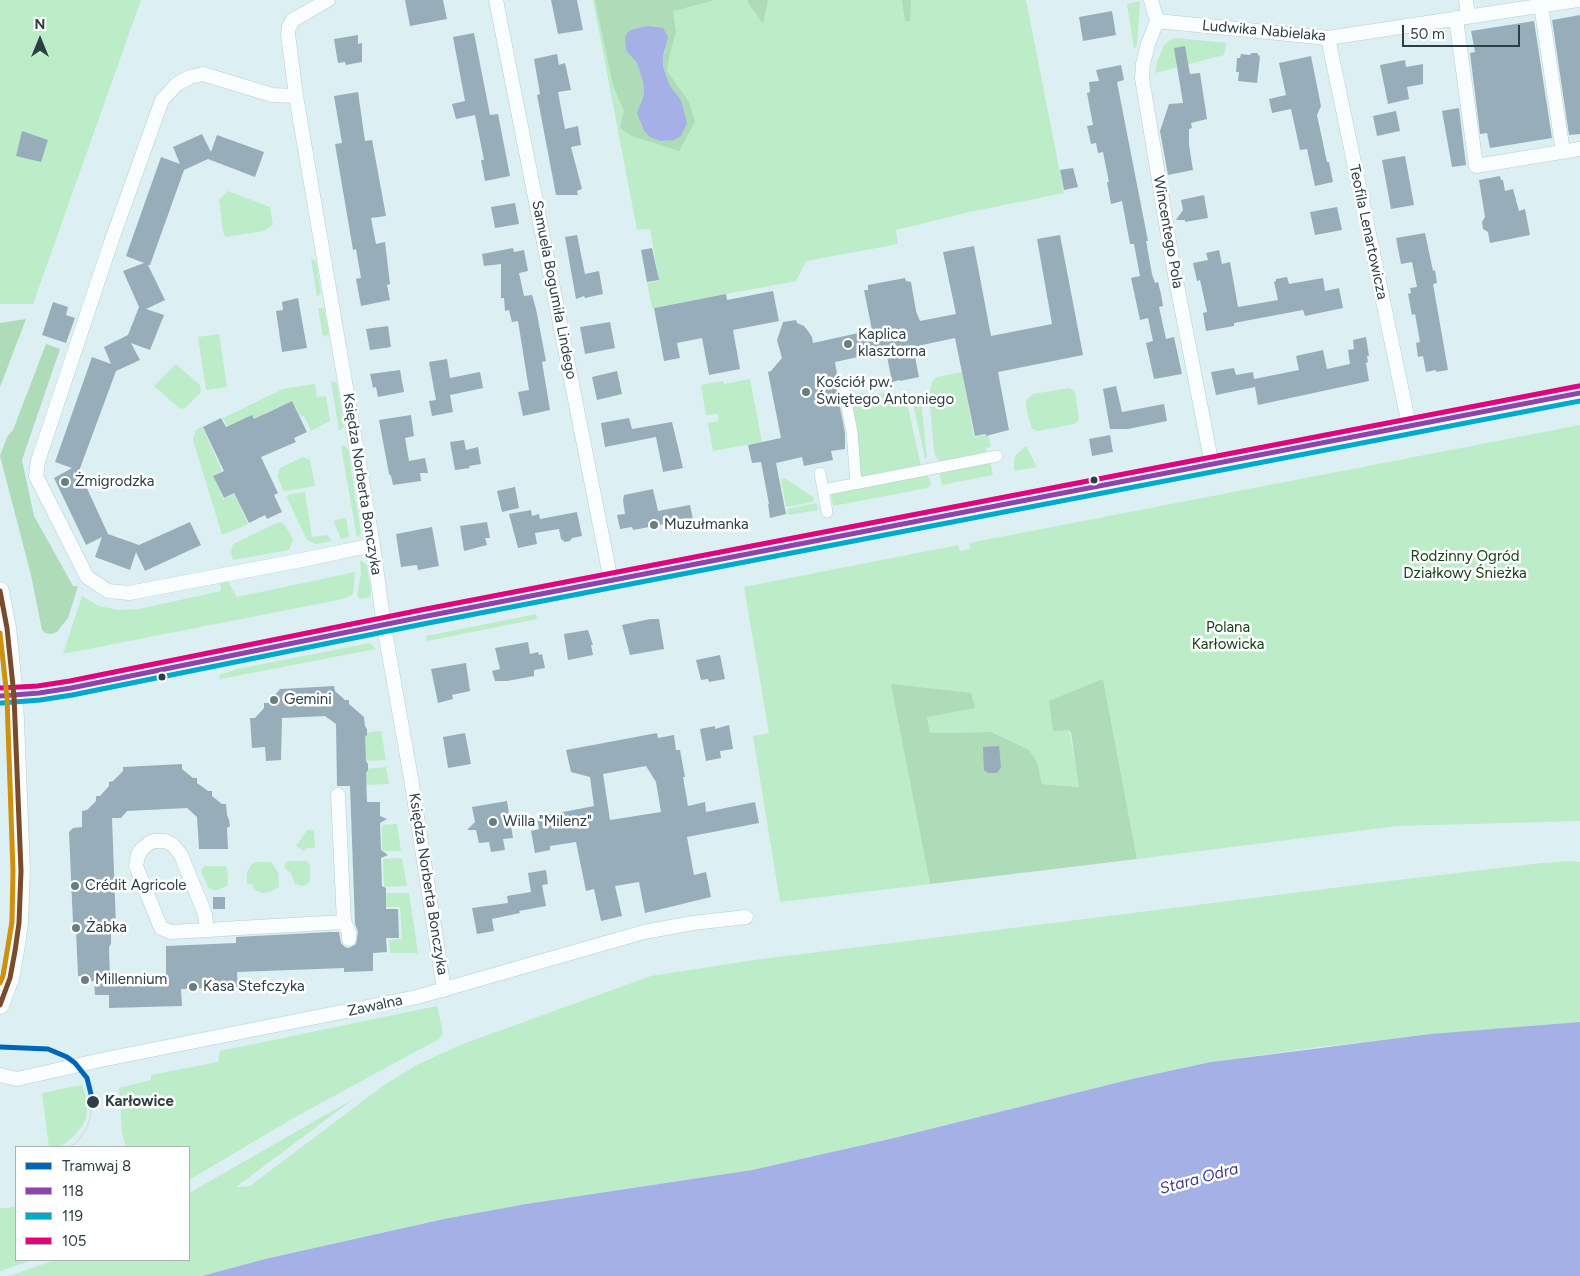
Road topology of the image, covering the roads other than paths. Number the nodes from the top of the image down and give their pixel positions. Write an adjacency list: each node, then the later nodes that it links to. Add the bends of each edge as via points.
1 (328, 0): 10 (street, Księdza Norberta Bonczyka, via 299,16 289,27)
2 (496, 0): 23 (street, Samuela Bogumiła Lindego)
3 (1151, 0): 8 (street)
4 (1466, 0): 7 (street)
5 (1578, 0): 6 (street, Ludwika Nabielaka)
6 (1541, 5): 7 (street, Ludwika Nabielaka); 12 (street)
7 (1462, 17): 9 (street, Ludwika Nabielaka); 12 (street, via 1476,166)
8 (1157, 21): 9 (street, Ludwika Nabielaka); 17 (street, Wincentego Pola, via 1148,44 1142,78 1172,259)
9 (1328, 38): 15 (street, Teofila Lenartowicza)
10 (296, 96): 22 (street, Księdza Norberta Bonczyka); 22 (street, via 272,95 203,74 177,84 162,100 110,245 38,460 36,476 87,577 108,591 129,593)
11 (1580, 150): 12 (street)
12 (1563, 152)
13 (843, 386): 19 (street, via 852,432)
14 (1580, 393): 15 (street)
15 (1409, 425): 17 (street)
16 (997, 456): 19 (street)
17 (1212, 465): 23 (street)
18 (820, 473): 20 (street)
19 (856, 483): 20 (street)
20 (823, 490): 21 (street)
21 (827, 512)
22 (373, 545): 25 (street, Księdza Norberta Bonczyka)
23 (611, 580): 25 (street)
24 (0, 591): 26 (street, via 7,628)
25 (384, 626): 26 (street, via 71,688); 32 (street, Księdza Norberta Bonczyka, via 412,778)
26 (7, 696): 33 (street, via 21,894 16,951)
27 (338, 795): 29 (street)
28 (746, 917): 32 (street, Zawalna, via 644,932)
29 (344, 922): 30 (street); 31 (street)
30 (207, 930): 30 (street, via 171,932 161,928 136,866 138,855 148,843 165,841 181,855 205,914)
31 (349, 939)
32 (444, 990): 34 (street, Zawalna, via 17,1079)
33 (0, 1005)
34 (0, 1074)

